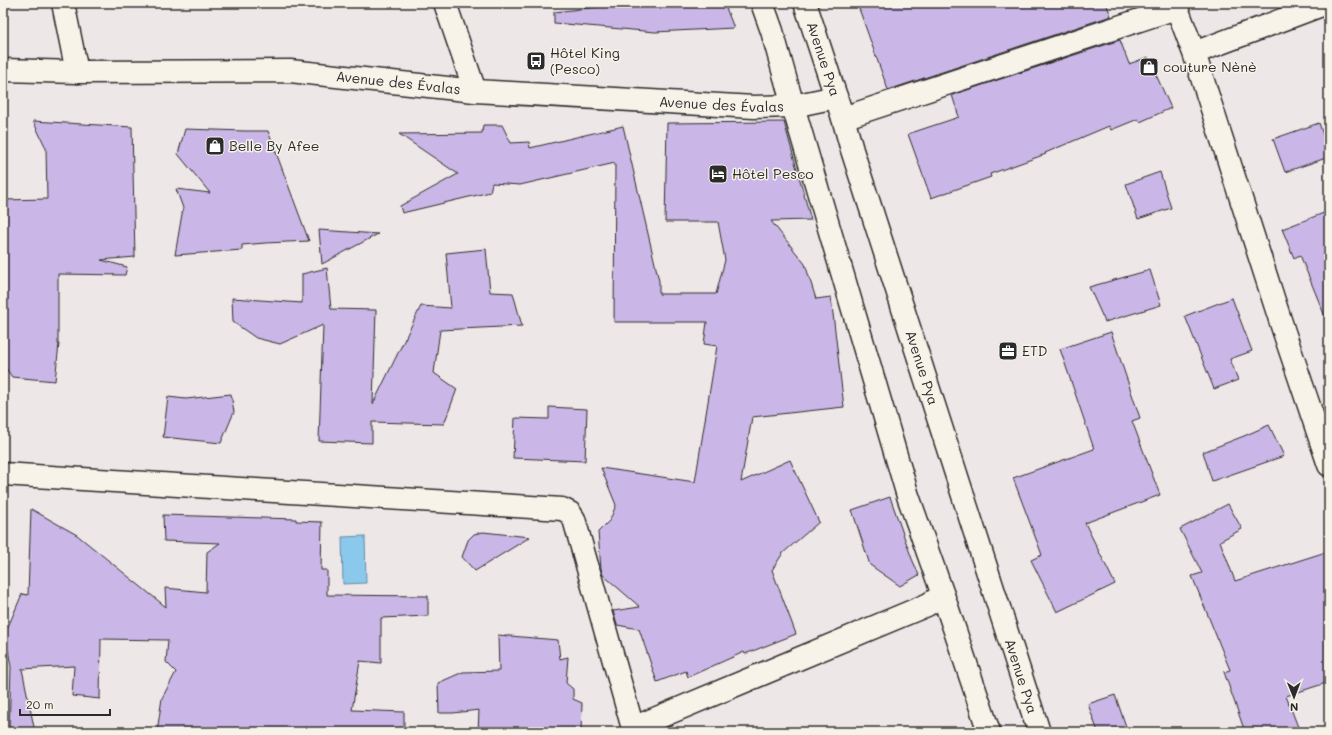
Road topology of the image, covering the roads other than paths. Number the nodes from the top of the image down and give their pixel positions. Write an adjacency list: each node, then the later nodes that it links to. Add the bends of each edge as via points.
1 (63, 3): 9 (street)
2 (445, 3): 10 (street)
3 (762, 3): 12 (street)
4 (805, 3): 11 (street, Avenue Pya)
5 (1327, 3): 7 (street)
6 (1175, 5): 7 (street); 13 (street)
7 (1194, 53): 14 (street)
8 (3, 70): 9 (street, Avenue des Évalas)
9 (77, 72): 10 (street, Avenue des Évalas, via 290,71)
10 (475, 92): 12 (street, Avenue des Évalas, via 754,107)
11 (836, 97): 12 (street, Avenue des Évalas); 13 (street, Avenue Pya)
12 (793, 106): 16 (street, via 908,496)
13 (843, 118): 19 (street, Avenue Pya)
14 (1329, 464)
15 (3, 474): 17 (street, via 562,509 570,513 574,519)
16 (943, 595): 17 (street, via 927,605); 18 (street)
17 (633, 730)
18 (989, 732)
19 (1039, 732)

